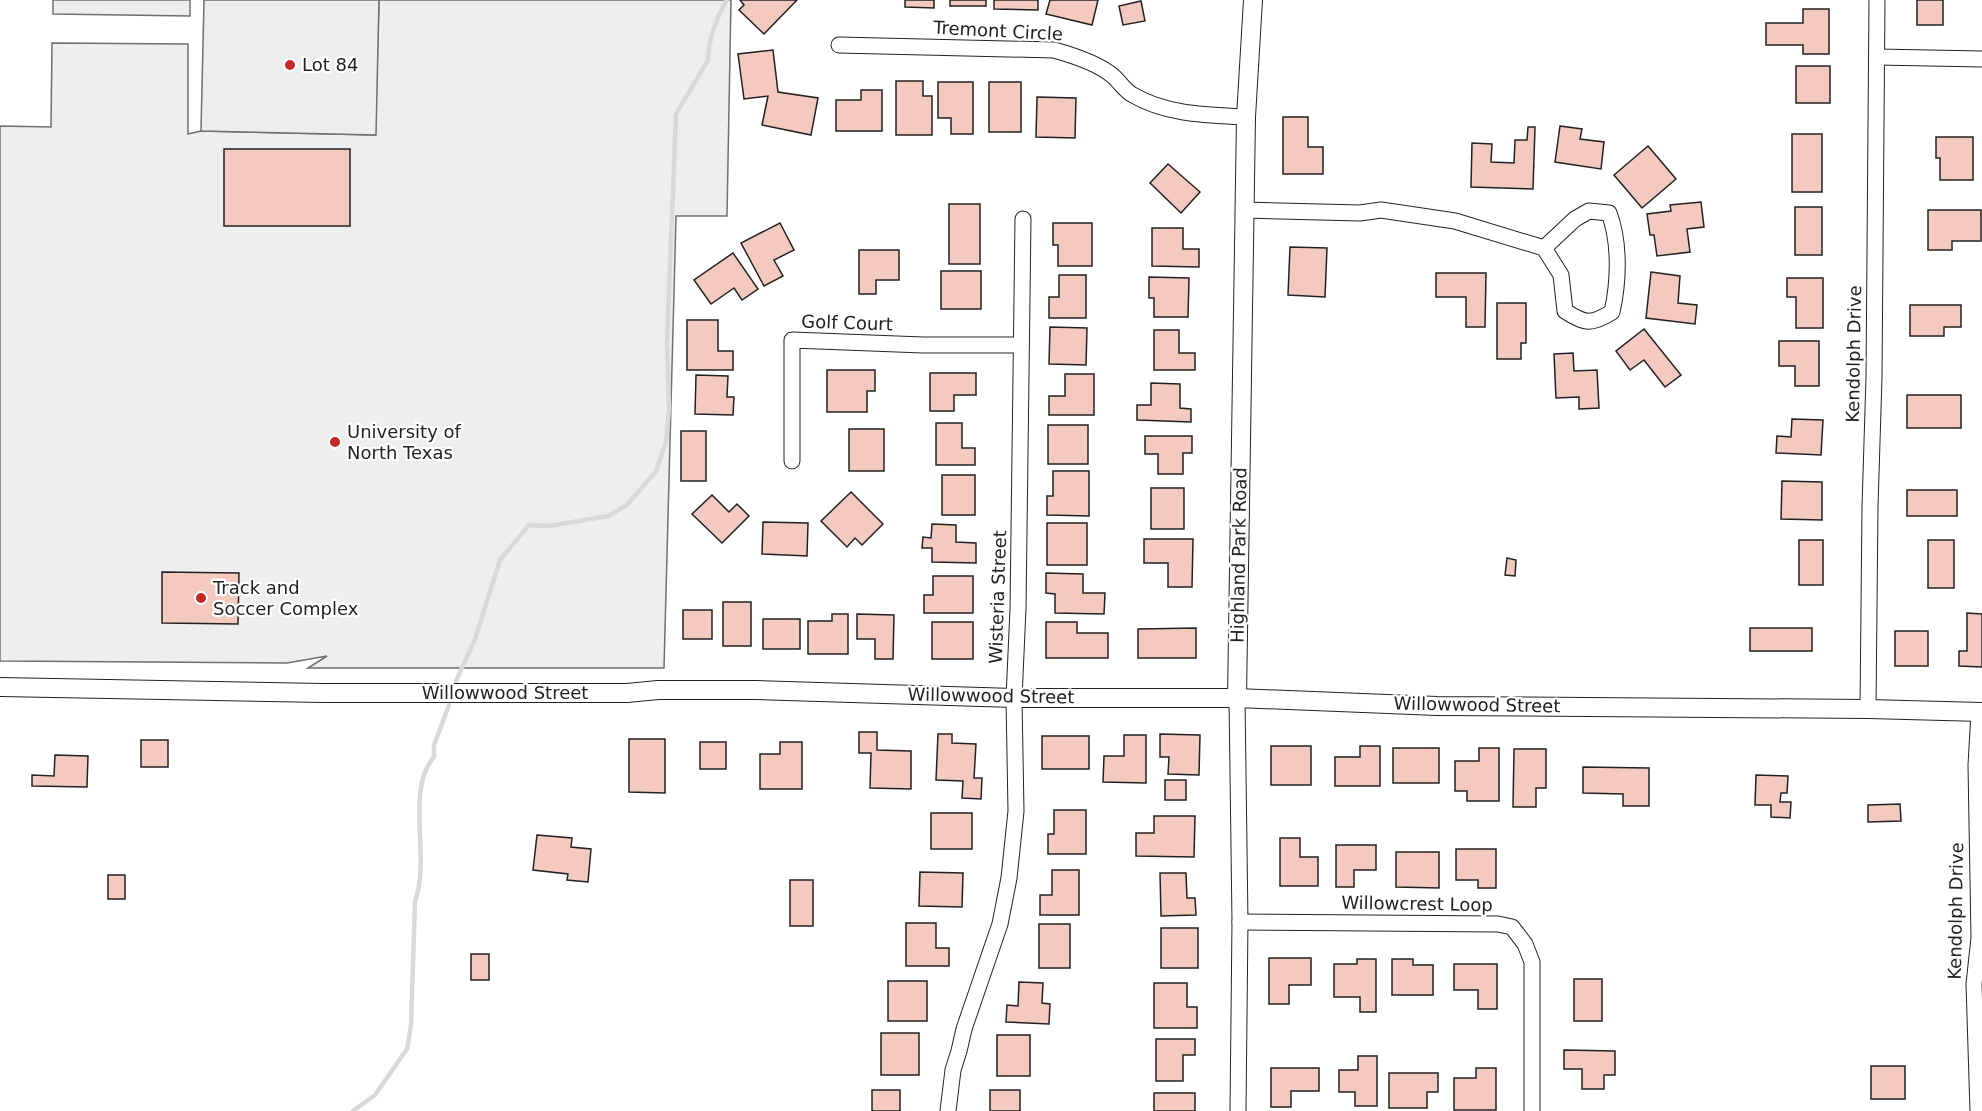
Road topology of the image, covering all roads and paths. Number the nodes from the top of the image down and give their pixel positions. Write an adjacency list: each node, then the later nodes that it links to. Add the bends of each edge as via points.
1 (1253, 0): 6 (street, Highland Park Road)
2 (1877, 0): 4 (street, Kendolph Drive)
3 (839, 45): 6 (street, Tremont Circle, via 1054,50 1111,74 1132,95 1161,108)
4 (1877, 57): 5 (street); 15 (street, Kendolph Drive)
5 (1982, 59)
6 (1246, 117): 7 (street, Highland Park Road)
7 (1245, 210): 9 (street, via 1381,210 1455,221); 14 (street, Highland Park Road)
8 (1023, 219): 10 (street, Wisteria Street)
9 (1544, 248): 9 (street, via 1575,219 1589,212 1609,213 1615,229 1616,292 1612,312 1597,321 1581,321 1565,311 1561,275)
10 (1021, 345): 11 (street, Golf Court, via 792,340); 13 (street, Wisteria Street)
11 (792, 461)
12 (0, 687): 13 (street, Willowwood Street, via 323,693 756,690)
13 (1014, 698): 14 (street, Willowwood Street); 18 (street, Wisteria Street, via 1016,811 1009,878 1000,924 953,1070)
14 (1237, 698): 15 (street, Willowwood Street, via 1437,706); 17 (street, Highland Park Road)
15 (1868, 709): 16 (street, Willowwood Street)
16 (1980, 712): 21 (street, Kendolph Drive, via 1974,984)
17 (1240, 922): 19 (street, Highland Park Road); 20 (street, Willowcrest Loop, via 1512,927 1532,962)
18 (948, 1111)
19 (1238, 1111)
20 (1532, 1111)
21 (1978, 1111)

